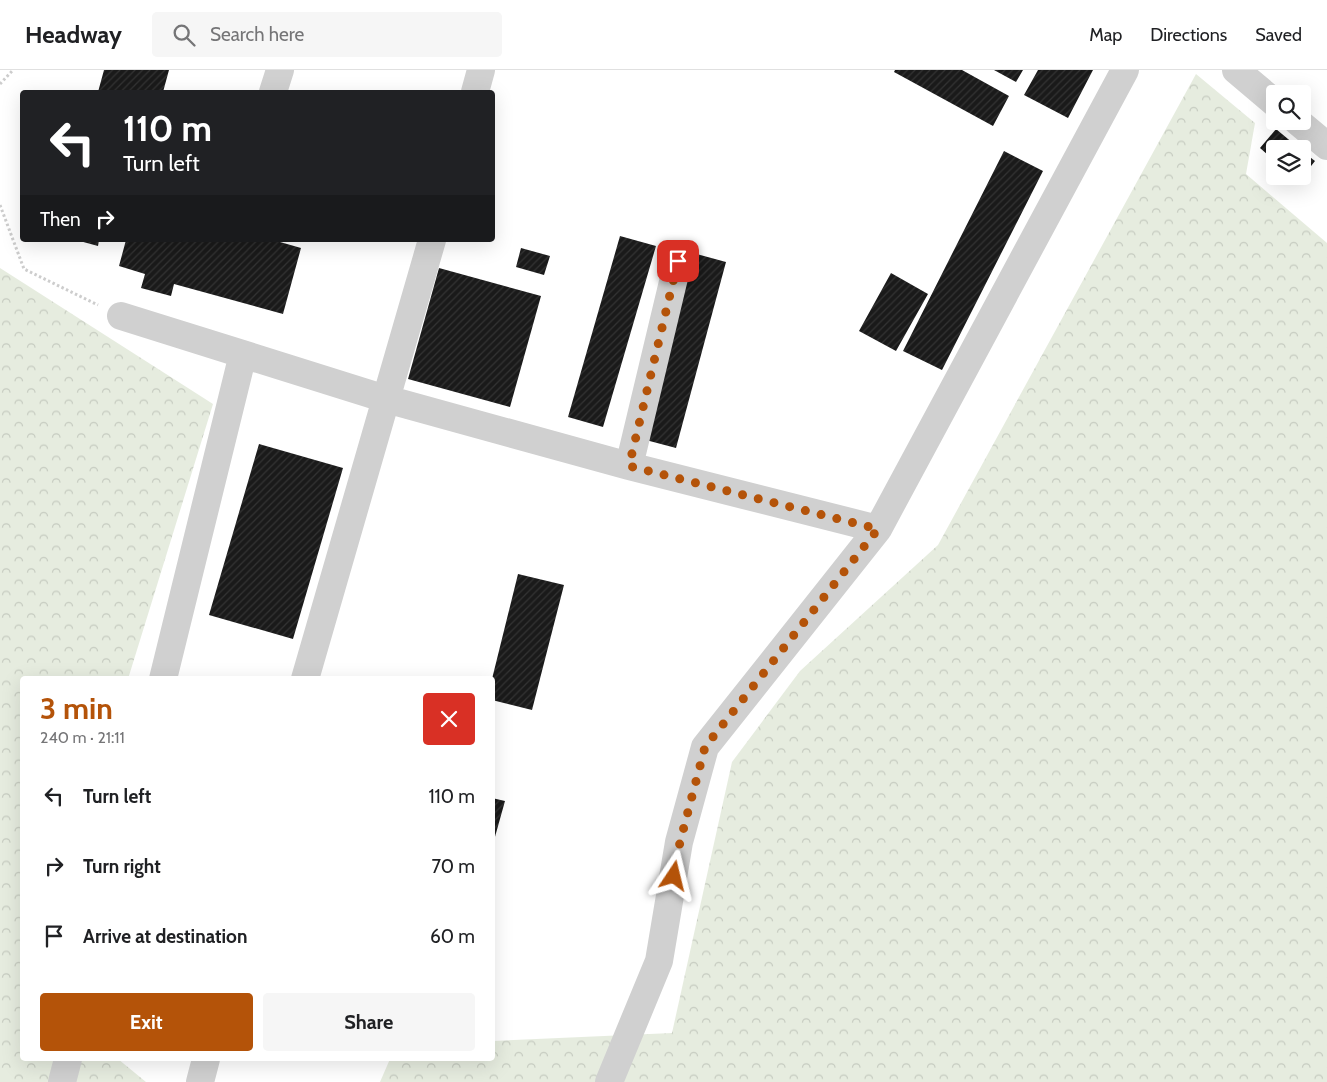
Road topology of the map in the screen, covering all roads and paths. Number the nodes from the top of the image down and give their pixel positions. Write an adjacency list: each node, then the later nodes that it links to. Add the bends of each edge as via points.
1 (13, 70): 6 (path)
2 (280, 70): 7 (lane)
3 (482, 70): 8 (lane)
4 (1125, 70): 19 (lane)
5 (1236, 70): 9 (lane)
6 (0, 84)
7 (274, 90)
8 (476, 90)
9 (1266, 95)
10 (1308, 130): 11 (lane)
11 (1327, 146)
12 (0, 205): 15 (path, via 24,268)
13 (431, 242): 17 (lane)
14 (678, 261): 18 (lane)
15 (120, 316): 16 (lane)
16 (243, 354): 17 (lane); 20 (lane)
17 (386, 399): 18 (lane); 21 (lane)
18 (629, 466): 19 (lane)
19 (878, 529): 26 (lane, via 705,747 680,842 659,961)
20 (164, 676)
21 (306, 676)
22 (67, 1061): 24 (lane)
23 (205, 1061): 25 (lane)
24 (62, 1082)
25 (200, 1082)
26 (609, 1082)

